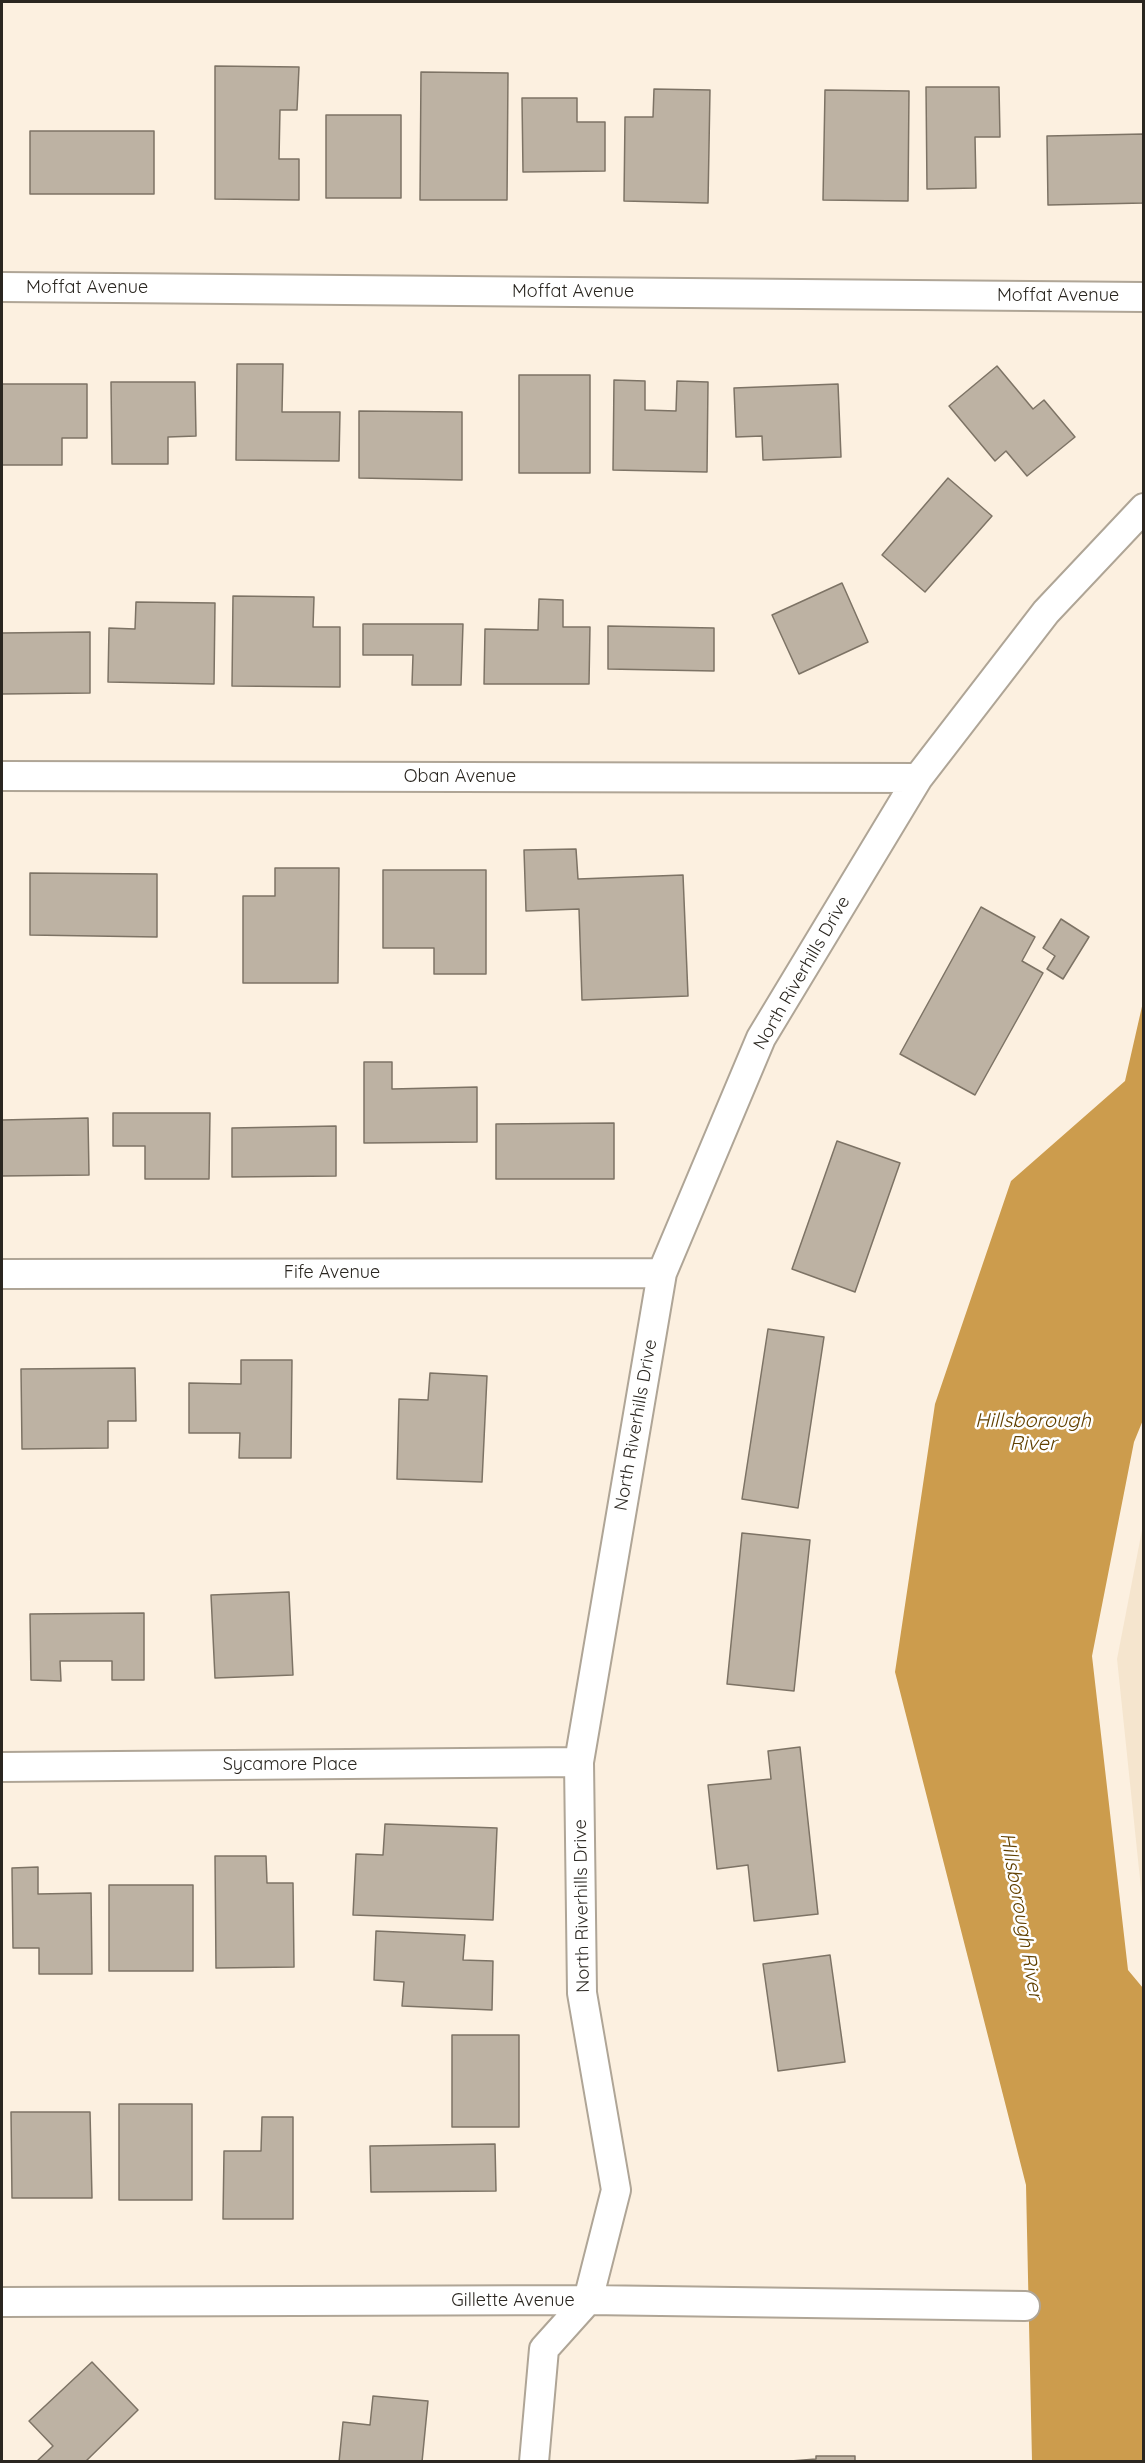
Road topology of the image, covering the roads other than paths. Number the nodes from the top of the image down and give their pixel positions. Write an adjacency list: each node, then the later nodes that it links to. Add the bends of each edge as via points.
1 (2, 287): 2 (street, Moffat Avenue)
2 (1143, 297)
3 (1143, 508): 5 (street, North Riverhills Drive, via 1046,612)
4 (2, 776): 5 (street, Oban Avenue)
5 (918, 778): 6 (street, North Riverhills Drive, via 761,1038)
6 (662, 1273): 7 (street, Fife Avenue); 8 (street, North Riverhills Drive)
7 (2, 1274)
8 (579, 1762): 9 (street, Sycamore Place); 10 (street, North Riverhills Drive, via 582,1993 616,2190)
9 (2, 1767)
10 (588, 2300): 11 (street, Gillette Avenue); 12 (street, Gillette Avenue); 13 (street, North Riverhills Drive, via 544,2349)
11 (2, 2302)
12 (1025, 2306)
13 (534, 2462)

